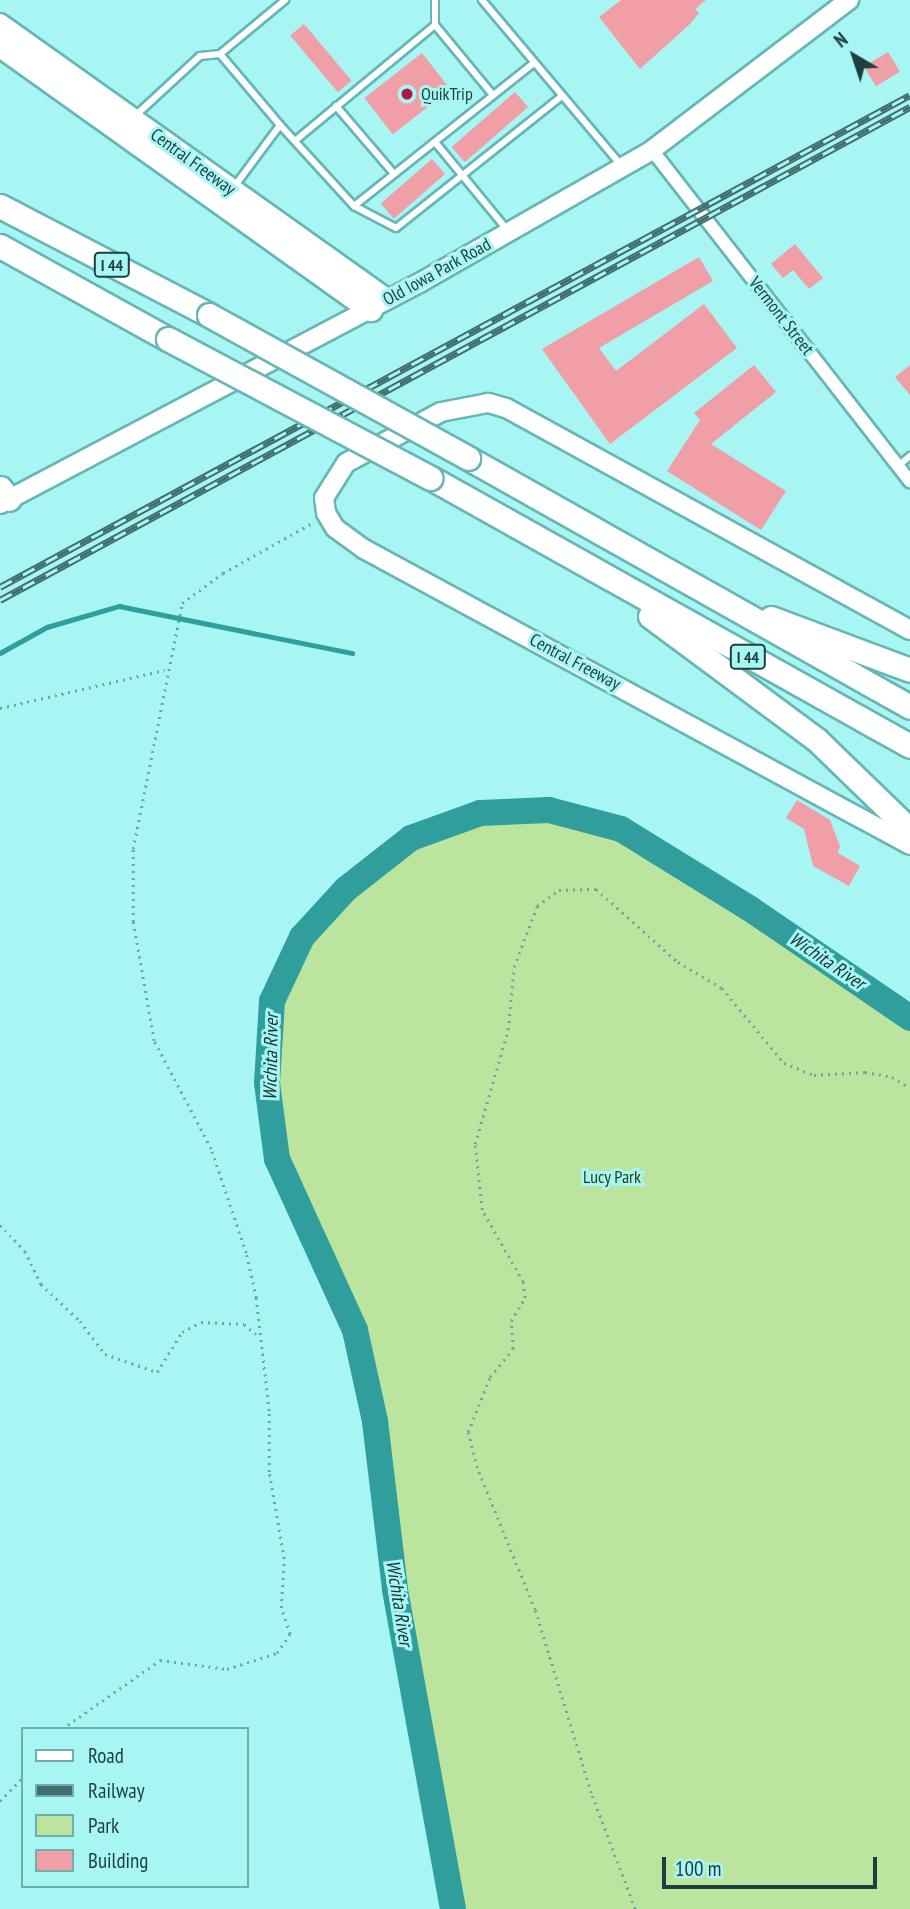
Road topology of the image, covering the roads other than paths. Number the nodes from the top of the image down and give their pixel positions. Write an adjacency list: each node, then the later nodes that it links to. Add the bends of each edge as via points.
1 (285, 0): 8 (lane)
2 (435, 0): 6 (lane)
3 (482, 0): 9 (lane)
4 (849, 0): 17 (main road, Old Iowa Park Road)
5 (0, 23): 13 (main road, Central Freeway)
6 (435, 25): 10 (lane); 12 (lane)
7 (0, 45): 13 (highway)
8 (220, 54): 13 (lane, via 200,56); 14 (lane)
9 (534, 63): 10 (lane); 11 (lane)
10 (493, 95): 16 (lane)
11 (562, 96): 18 (lane); 20 (lane)
12 (336, 107): 15 (lane); 19 (lane)
13 (128, 125): 21 (highway)
14 (280, 125): 15 (lane); 21 (lane)
15 (296, 140): 23 (lane)
16 (435, 142): 19 (lane); 20 (lane)
17 (652, 150): 18 (main road, Old Iowa Park Road); 28 (street, Vermont Street)
18 (622, 166): 24 (main road, Old Iowa Park Road)
19 (394, 174): 23 (lane)
20 (462, 176): 23 (lane, via 396,228); 24 (lane)
21 (228, 196): 26 (highway)
22 (0, 206): 32 (highway, I 44, bridge, via 209,315)
23 (354, 206)
24 (509, 233): 26 (main road, Old Iowa Park Road)
25 (0, 246): 31 (highway, I 44, bridge, via 432,478)
26 (379, 304): 30 (main road, Old Iowa Park Road)
27 (910, 456): 28 (lane)
28 (898, 466): 29 (street, Vermont Street)
29 (910, 481)
30 (3, 497)
31 (586, 567): 36 (highway, I 44); 37 (highway, via 817,740)
32 (696, 589): 34 (highway); 35 (highway, I 44)
33 (910, 630): 38 (main road, Central Freeway, via 506,408 488,403 441,412 346,463 328,485 326,513 335,528 364,549)
34 (910, 670)
35 (910, 707)
36 (910, 746)
37 (910, 830)
38 (910, 845)

